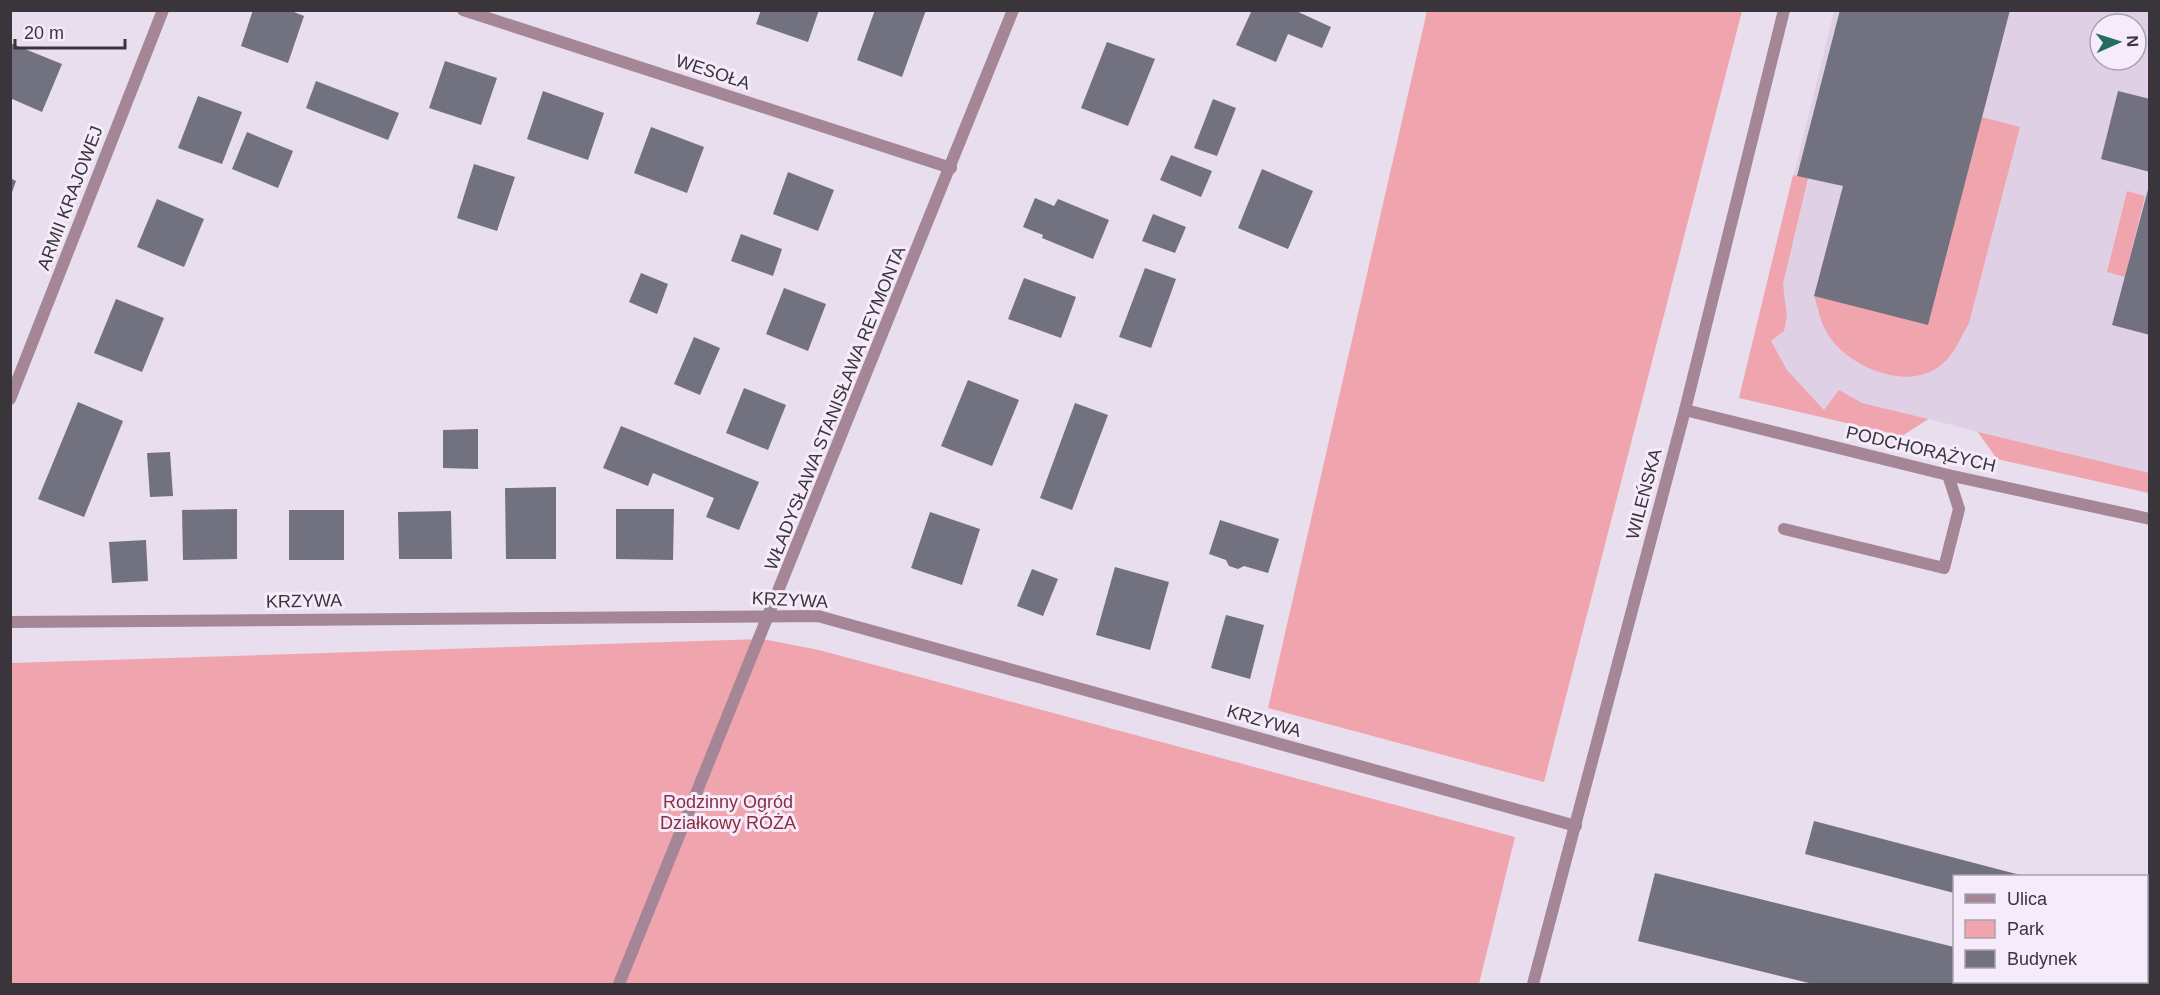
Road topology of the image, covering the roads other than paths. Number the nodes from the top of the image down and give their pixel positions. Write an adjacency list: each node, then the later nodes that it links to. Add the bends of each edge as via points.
1 (163, 10): 6 (street, ARMII KRAJOWEJ)
2 (463, 10): 5 (street, WESOŁA)
3 (1013, 10): 5 (street, WŁADYSŁAWA STANISŁAWA REYMONTA)
4 (1784, 10): 7 (street, WILEŃSKA)
5 (951, 168): 11 (street, WŁADYSŁAWA STANISŁAWA REYMONTA)
6 (10, 399)
7 (1685, 410): 8 (street, PODCHORĄŻYCH); 13 (street, WILEŃSKA)
8 (1948, 475): 9 (street, PODCHORĄŻYCH); 10 (street, via 1959,508 1944,568)
9 (2150, 519)
10 (1784, 529)
11 (770, 615): 12 (street, KRZYWA); 13 (street, KRZYWA, via 818,616); 14 (street, WŁADYSŁAWA STANISŁAWA REYMONTA)
12 (10, 622)
13 (1576, 826): 15 (street, WILEŃSKA)
14 (619, 984)
15 (1533, 984)

